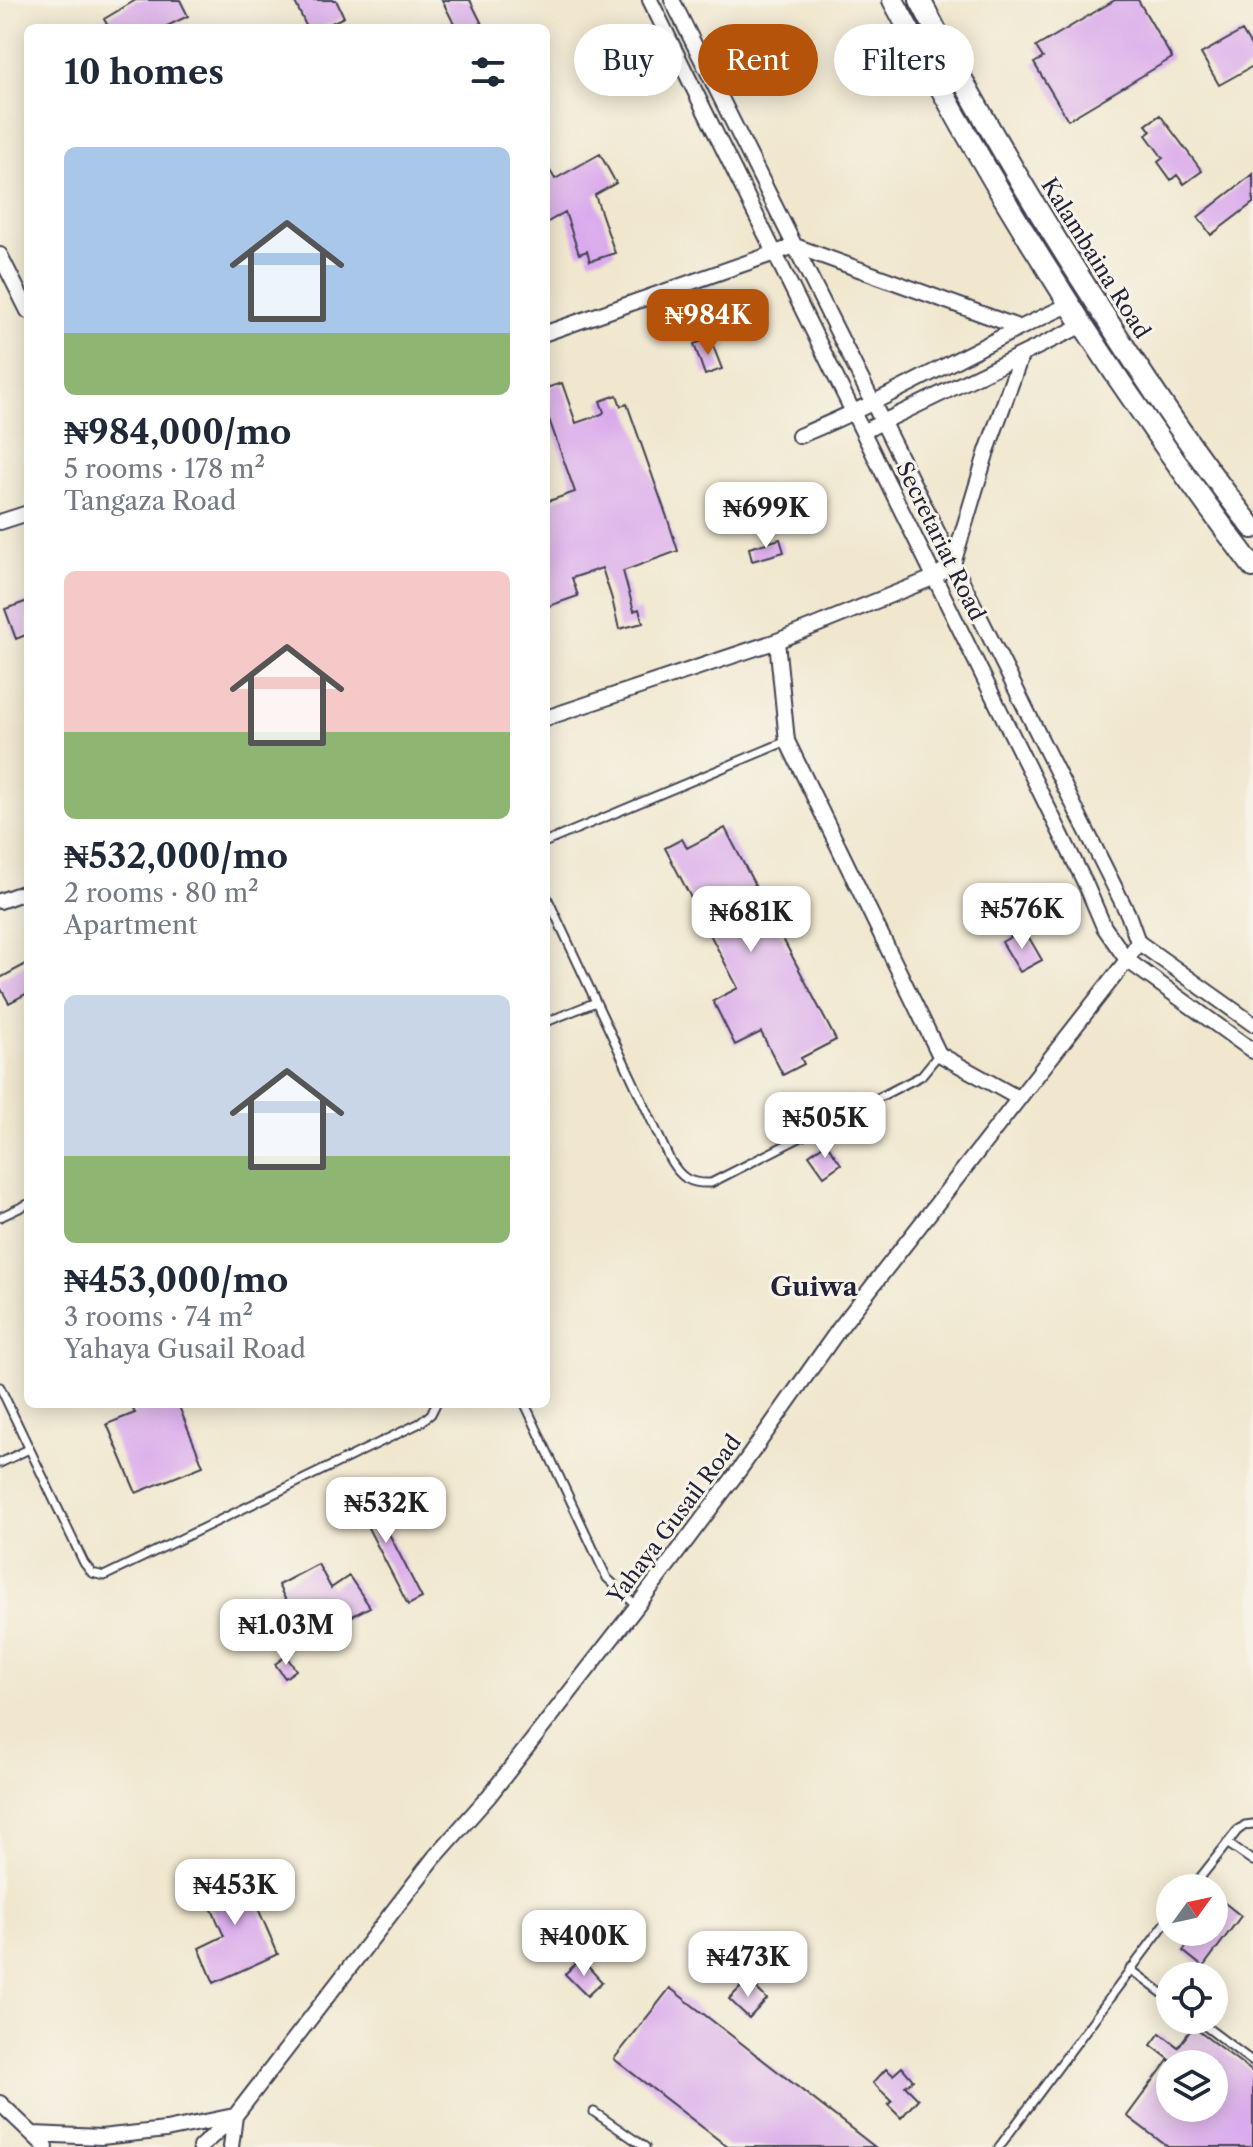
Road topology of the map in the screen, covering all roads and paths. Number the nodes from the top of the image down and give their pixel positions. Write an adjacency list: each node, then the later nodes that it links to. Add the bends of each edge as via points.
1 (650, 0): 6 (street, Secretariat Road)
2 (672, 0): 5 (street, Secretariat Road)
3 (893, 0): 9 (main road, via 966,137)
4 (920, 0): 21 (main road, Kalambaina Road, via 997,143 1136,367)
5 (795, 246): 6 (street); 11 (street); 14 (street, Secretariat Road)
6 (774, 253): 12 (street); 15 (street, Secretariat Road)
7 (0, 255): 8 (street)
8 (24, 303)
9 (1069, 305): 10 (main road); 11 (street)
10 (1083, 325): 13 (street); 23 (main road)
11 (1018, 327): 14 (street)
12 (550, 332)
13 (1021, 356): 16 (street); 22 (street)
14 (874, 402): 15 (street); 16 (street, Secretariat Road)
15 (854, 413): 17 (street, Secretariat Road); 18 (street)
16 (884, 421): 17 (street); 22 (street, Secretariat Road)
17 (864, 431): 24 (street, Secretariat Road)
18 (799, 436)
19 (24, 514): 20 (street)
20 (0, 522)
21 (1253, 528)
22 (953, 564): 24 (street); 32 (street, Secretariat Road)
23 (1253, 567)
24 (933, 578): 25 (street); 33 (street, Secretariat Road, via 1104,927)
25 (777, 641): 26 (street); 27 (street)
26 (550, 717)
27 (787, 741): 28 (lane); 38 (street)
28 (550, 840)
29 (24, 892): 30 (street)
30 (0, 901)
31 (550, 904): 34 (lane)
32 (1138, 942): 33 (street, Yahaya Gusail Road); 36 (street)
33 (1127, 960): 37 (street, Secretariat Road); 39 (street, Yahaya Gusail Road)
34 (596, 1002): 35 (lane); 38 (lane, via 670,1160 680,1177 693,1184 711,1183 921,1076)
35 (550, 1020)
36 (1253, 1024)
37 (1253, 1051)
38 (939, 1054): 39 (street)
39 (1018, 1098): 47 (street, Yahaya Gusail Road, via 839,1329)
40 (24, 1206): 41 (lane)
41 (0, 1217)
42 (1, 1390): 45 (lane)
43 (434, 1408): 45 (lane, via 420,1423 104,1576 92,1573 84,1563)
44 (527, 1408): 47 (lane, via 607,1578)
45 (29, 1449): 46 (lane)
46 (0, 1463)
47 (637, 1606): 59 (street, Yahaya Gusail Road)
48 (1253, 1824): 49 (lane)
49 (1227, 1843): 50 (lane); 51 (lane)
50 (1253, 1861)
51 (1203, 1874)
52 (1156, 1935): 53 (lane)
53 (1130, 1969): 54 (lane); 66 (lane)
54 (1156, 1988)
55 (1216, 2034): 56 (lane)
56 (1253, 2062)
57 (0, 2103): 60 (street)
58 (594, 2112): 65 (lane)
59 (235, 2116): 60 (street, via 101,2137); 62 (street, Yahaya Gusail Road); 63 (street, Yahaya Gusail Road); 64 (street)
60 (33, 2134): 61 (street)
61 (46, 2147)
62 (200, 2147)
63 (219, 2147)
64 (231, 2147)
65 (645, 2147)
66 (999, 2147)

